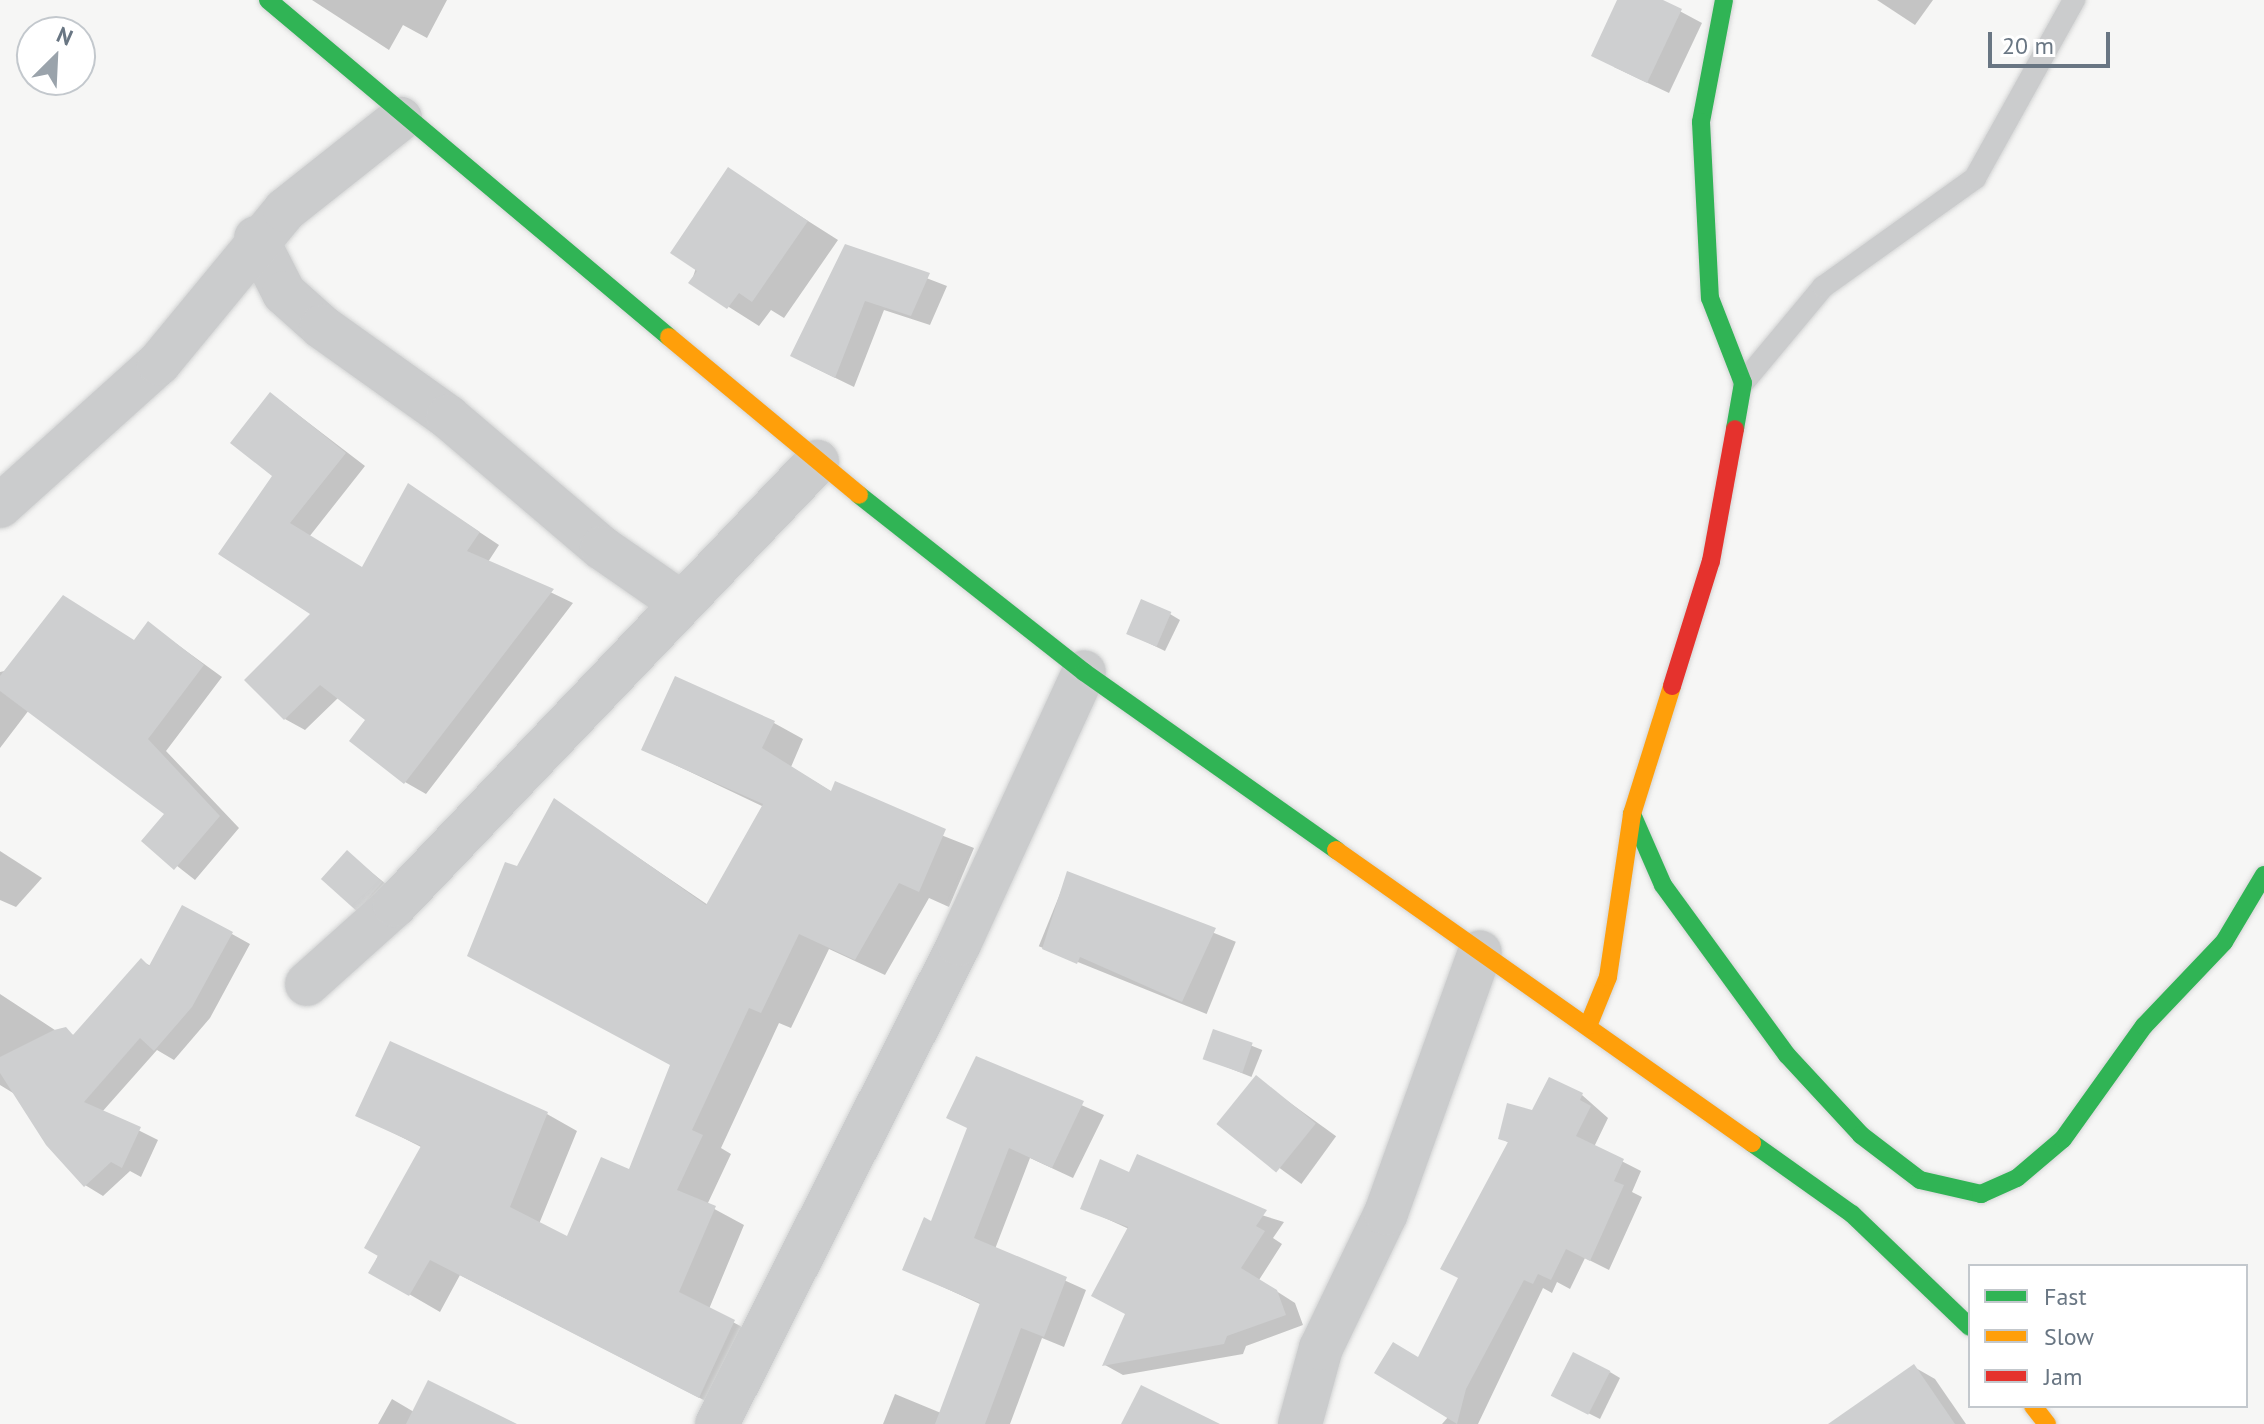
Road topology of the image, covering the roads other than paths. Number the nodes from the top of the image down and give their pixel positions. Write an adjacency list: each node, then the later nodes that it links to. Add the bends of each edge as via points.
1 (268, 0): 4 (street)
2 (1724, 0): 6 (street, via 1701,122 1710,298)
3 (2074, 0): 6 (lane, via 1975,178 1823,287)
4 (400, 119): 5 (street); 7 (street)
5 (256, 238): 8 (street, via 159,363); 9 (street, via 284,293 322,327 448,417 602,548)
6 (1743, 383): 11 (street, via 1711,561)
7 (817, 462): 9 (street); 10 (street)
8 (0, 506)
9 (680, 602): 14 (street, via 395,905)
10 (1084, 672): 13 (street); 18 (street, via 953,958)
11 (1632, 814): 12 (street, via 1663,885 1787,1055 1861,1135 1920,1180 1981,1194 2017,1178 2063,1139 2144,1026 2224,942); 15 (street, via 1616,886 1608,977)
12 (2264, 875)
13 (1480, 952): 15 (street); 19 (street, via 1386,1213 1321,1348)
14 (307, 984)
15 (1588, 1026): 16 (street, via 1852,1214)
16 (1968, 1325)
17 (2035, 1408): 20 (street)
18 (717, 1424)
19 (1300, 1424)
20 (2047, 1424)

